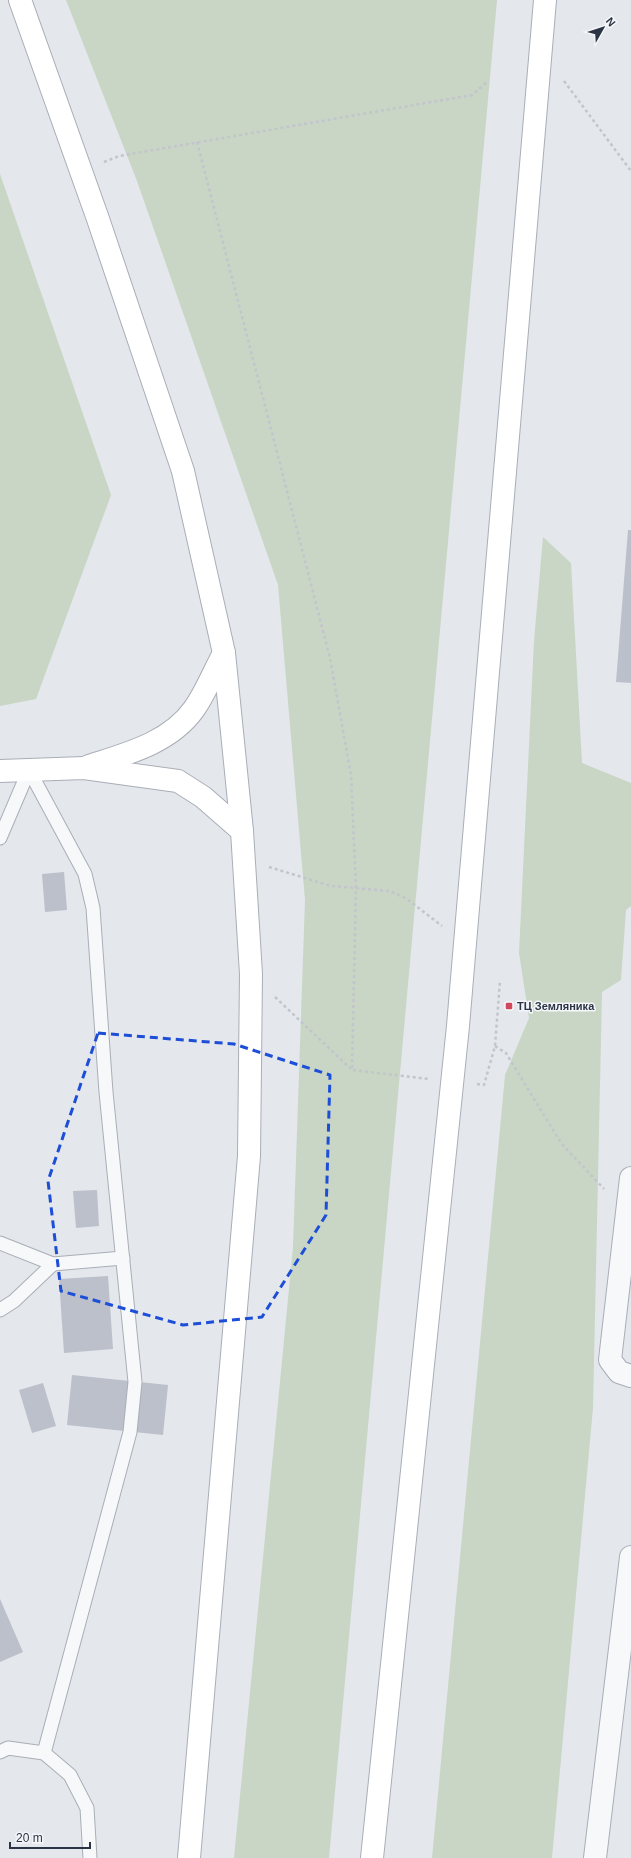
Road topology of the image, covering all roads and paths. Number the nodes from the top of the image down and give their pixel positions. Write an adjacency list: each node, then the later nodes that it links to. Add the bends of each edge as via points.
1 (20, 0): 7 (main road)
2 (545, 0): 16 (main road)
3 (564, 81): 6 (path)
4 (486, 82): 5 (path, via 472,94)
5 (197, 142): 7 (path, via 120,156); 15 (path, via 330,658 350,775)
6 (631, 171)
7 (81, 173): 8 (main road, via 183,471)
8 (224, 653): 9 (main road, via 194,709 173,731 139,749); 12 (main road)
9 (84, 768): 10 (main road); 12 (main road, via 178,781 203,797)
10 (29, 770): 11 (main road); 13 (lane); 25 (lane, via 85,874 93,908 106,1092)
11 (0, 771)
12 (242, 832): 14 (main road)
13 (0, 838)
14 (243, 859): 15 (path, via 331,886); 17 (main road)
15 (356, 888): 16 (path, via 390,891 408,899); 20 (path)
16 (465, 945): 21 (main road)
17 (251, 974): 20 (path); 33 (main road, via 249,1156)
18 (500, 981): 19 (path)
19 (495, 1046): 21 (path, via 484,1085); 23 (path, via 506,1053 561,1143)
20 (352, 1070): 21 (path)
21 (453, 1082): 34 (main road)
22 (631, 1178): 23 (street)
23 (627, 1215): 28 (street, via 610,1360 619,1372)
24 (0, 1243): 26 (lane)
25 (122, 1258): 26 (lane); 31 (lane, via 135,1382 130,1432)
26 (53, 1264): 27 (lane, via 14,1301)
27 (0, 1310)
28 (631, 1376)
29 (631, 1557): 35 (street)
30 (0, 1752): 31 (lane, via 8,1748)
31 (44, 1753): 32 (lane, via 70,1775 87,1808)
32 (90, 1858)
33 (189, 1858)
34 (372, 1858)
35 (595, 1858)

